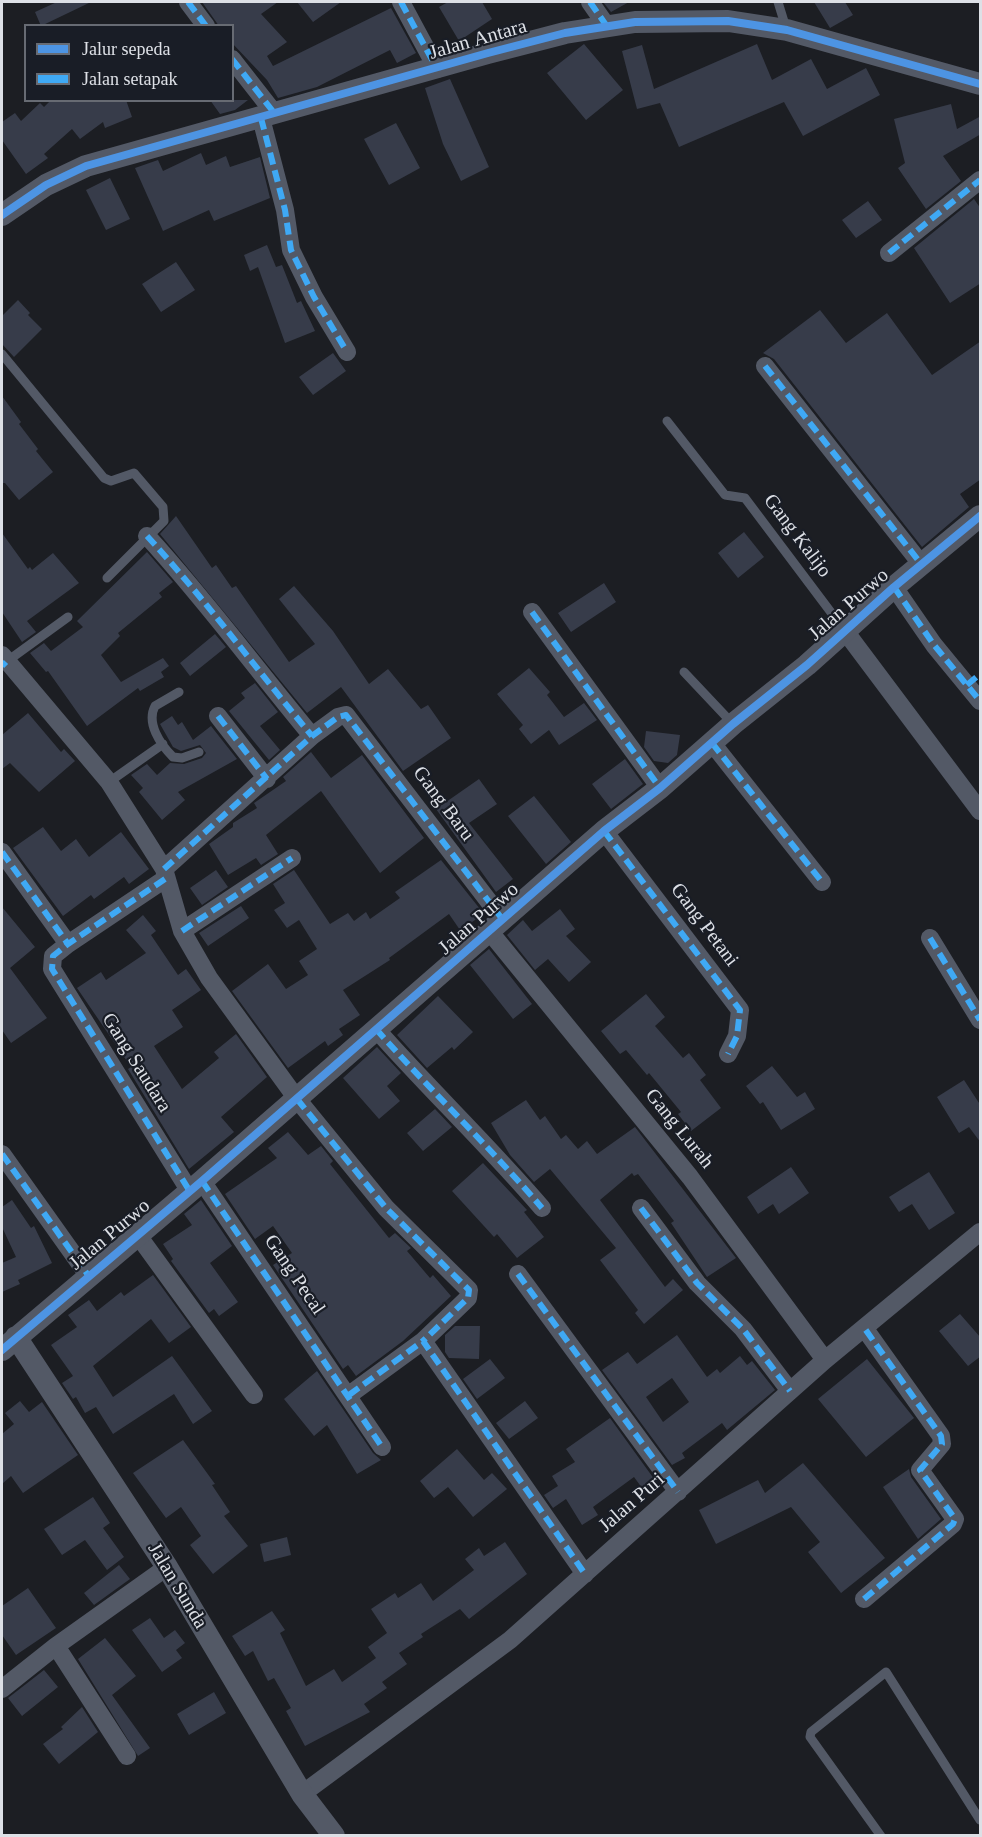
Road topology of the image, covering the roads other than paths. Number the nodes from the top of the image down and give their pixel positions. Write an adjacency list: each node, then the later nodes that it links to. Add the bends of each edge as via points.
1 (188, 2): 5 (street)
2 (401, 2): 9 (street)
3 (590, 2): 6 (street)
4 (778, 2): 7 (lane)
5 (204, 24)
6 (606, 25): 7 (street, Jalan Antara, via 694,19); 9 (street, Jalan Antara)
7 (787, 30): 10 (street, Jalan Antara)
8 (234, 62): 11 (street)
9 (437, 69): 11 (street, Jalan Antara)
10 (981, 84)
11 (268, 116): 13 (street, Jalan Antara, via 67,173); 15 (street, via 291,250)
12 (981, 180): 14 (street)
13 (2, 215)
14 (889, 253)
15 (347, 352)
16 (2, 354): 20 (lane, via 104,478 111,481 132,472 163,507 164,521)
17 (765, 366): 21 (street)
18 (667, 421): 26 (lane, Gang Kalijo, via 725,495 745,498)
19 (981, 516): 21 (street, Jalan Purwo)
20 (147, 536): 22 (lane); 34 (street, via 188,580)
21 (922, 565): 23 (street, Jalan Purwo)
22 (107, 578)
23 (894, 587): 26 (street, Jalan Purwo); 29 (street, via 934,645)
24 (532, 612): 40 (street)
25 (68, 617): 27 (lane)
26 (845, 631): 33 (street, Jalan Purwo); 41 (street)
27 (3, 661): 39 (street)
28 (684, 672): 33 (lane)
29 (974, 680): 31 (street)
30 (179, 692): 36 (lane, via 155,705 152,712 153,727)
31 (981, 701)
32 (218, 716): 38 (street)
33 (733, 724): 35 (street, Jalan Purwo)
34 (312, 736): 38 (street); 47 (street, Gang Baru, via 338,717 348,716)
35 (712, 743): 40 (street, Jalan Purwo); 46 (street)
36 (163, 744): 37 (lane, via 177,758); 39 (lane)
37 (199, 753)
38 (267, 779): 45 (street)
39 (109, 782): 45 (street)
40 (660, 788): 42 (street, Jalan Purwo)
41 (981, 811)
42 (604, 831): 47 (street, Jalan Purwo); 53 (street, Gang Petani, via 740,1010 737,1036)
43 (2, 852): 50 (street)
44 (292, 858): 48 (street)
45 (165, 874): 48 (street); 50 (street)
46 (822, 882)
47 (496, 926): 52 (street, Jalan Purwo); 66 (street, Gang Lurah)
48 (182, 931): 54 (street, via 209,978)
49 (930, 938): 51 (street)
50 (68, 944): 56 (street, Gang Saudara, via 53,956 52,969)
51 (981, 1020)
52 (376, 1029): 54 (street, Jalan Purwo); 57 (street, via 431,1091 500,1158)
53 (728, 1054)
54 (297, 1099): 56 (street, Jalan Purwo); 64 (street, via 386,1208 469,1290 468,1298)
55 (2, 1154): 62 (street)
56 (196, 1185): 60 (street, Jalan Purwo); 69 (street, Gang Pecal)
57 (542, 1208)
58 (640, 1208): 67 (street)
59 (980, 1232): 63 (street, Jalan Puri)
60 (137, 1234): 62 (street, Jalan Purwo); 68 (street)
61 (518, 1274): 71 (street)
62 (88, 1275): 65 (street, Jalan Purwo)
63 (865, 1329): 66 (street, Jalan Puri); 74 (street, via 941,1436 942,1444 920,1470 955,1519)
64 (423, 1341): 69 (street); 73 (street)
65 (9, 1344): 72 (street, Jalan Sunda)
66 (825, 1360): 67 (street, Jalan Puri)
67 (790, 1391): 71 (street, Jalan Puri)
68 (255, 1395)
69 (349, 1395): 70 (street, Gang Pecal)
70 (382, 1447)
71 (678, 1492): 73 (street, Jalan Puri)
72 (167, 1567): 75 (street); 78 (street, Jalan Sunda)
73 (585, 1574): 78 (street, Jalan Puri, via 516,1634)
74 (864, 1599)
75 (56, 1646): 76 (street); 77 (street)
76 (2, 1689)
77 (127, 1756)
78 (302, 1794): 80 (street, Jalan Sunda)
79 (981, 1820): 81 (lane, via 886,1672 811,1732 810,1737)
80 (334, 1836)
81 (881, 1836)

